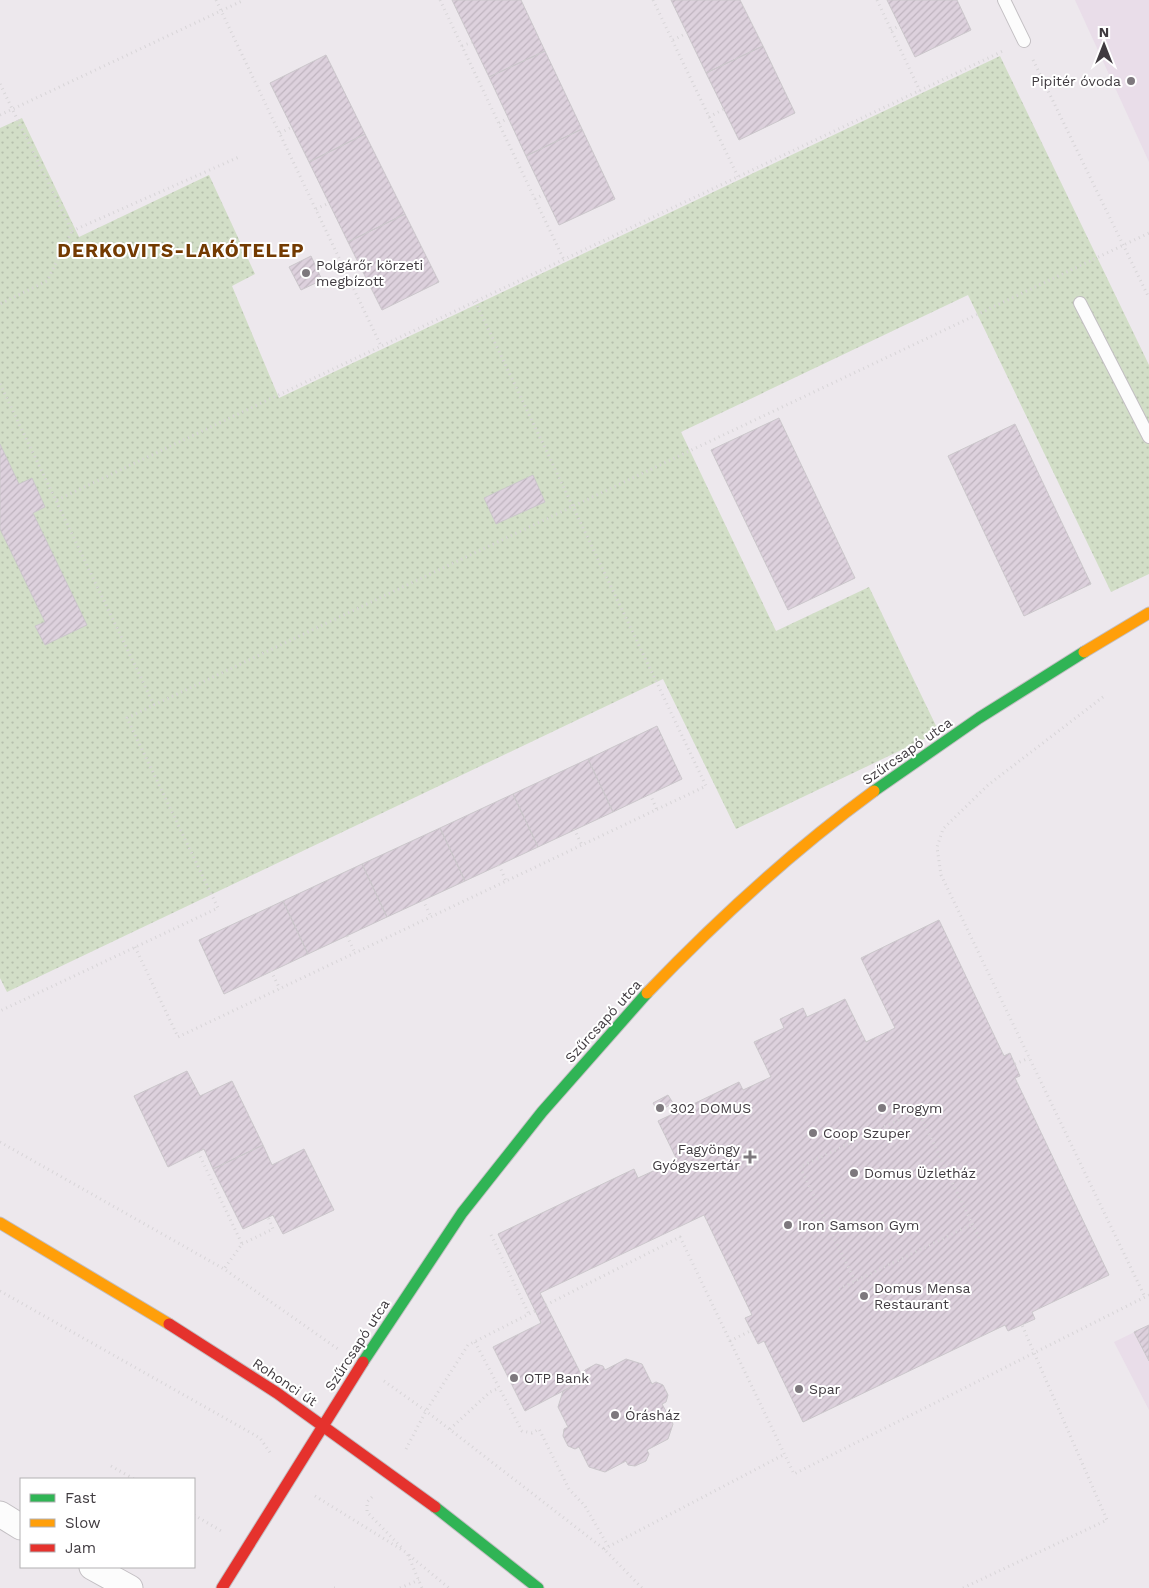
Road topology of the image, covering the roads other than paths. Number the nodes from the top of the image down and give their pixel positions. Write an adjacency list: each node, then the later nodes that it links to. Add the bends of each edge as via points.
1 (1004, 0): 2 (lane)
2 (1024, 41)
3 (1080, 303): 4 (lane)
4 (1149, 438)
5 (1149, 613): 7 (street, Szűrcsapó utca, via 994,708 874,792 818,834 713,929 610,1032 528,1128 460,1216)
6 (0, 1223): 7 (street, Rohonci út, via 93,1277)
7 (323, 1425): 12 (street, Szűrcsapó utca); 13 (street, Rohonci út, via 469,1532)
8 (0, 1514): 9 (street)
9 (20, 1526)
10 (94, 1568): 11 (street)
11 (130, 1588)
12 (222, 1588)
13 (538, 1588)

